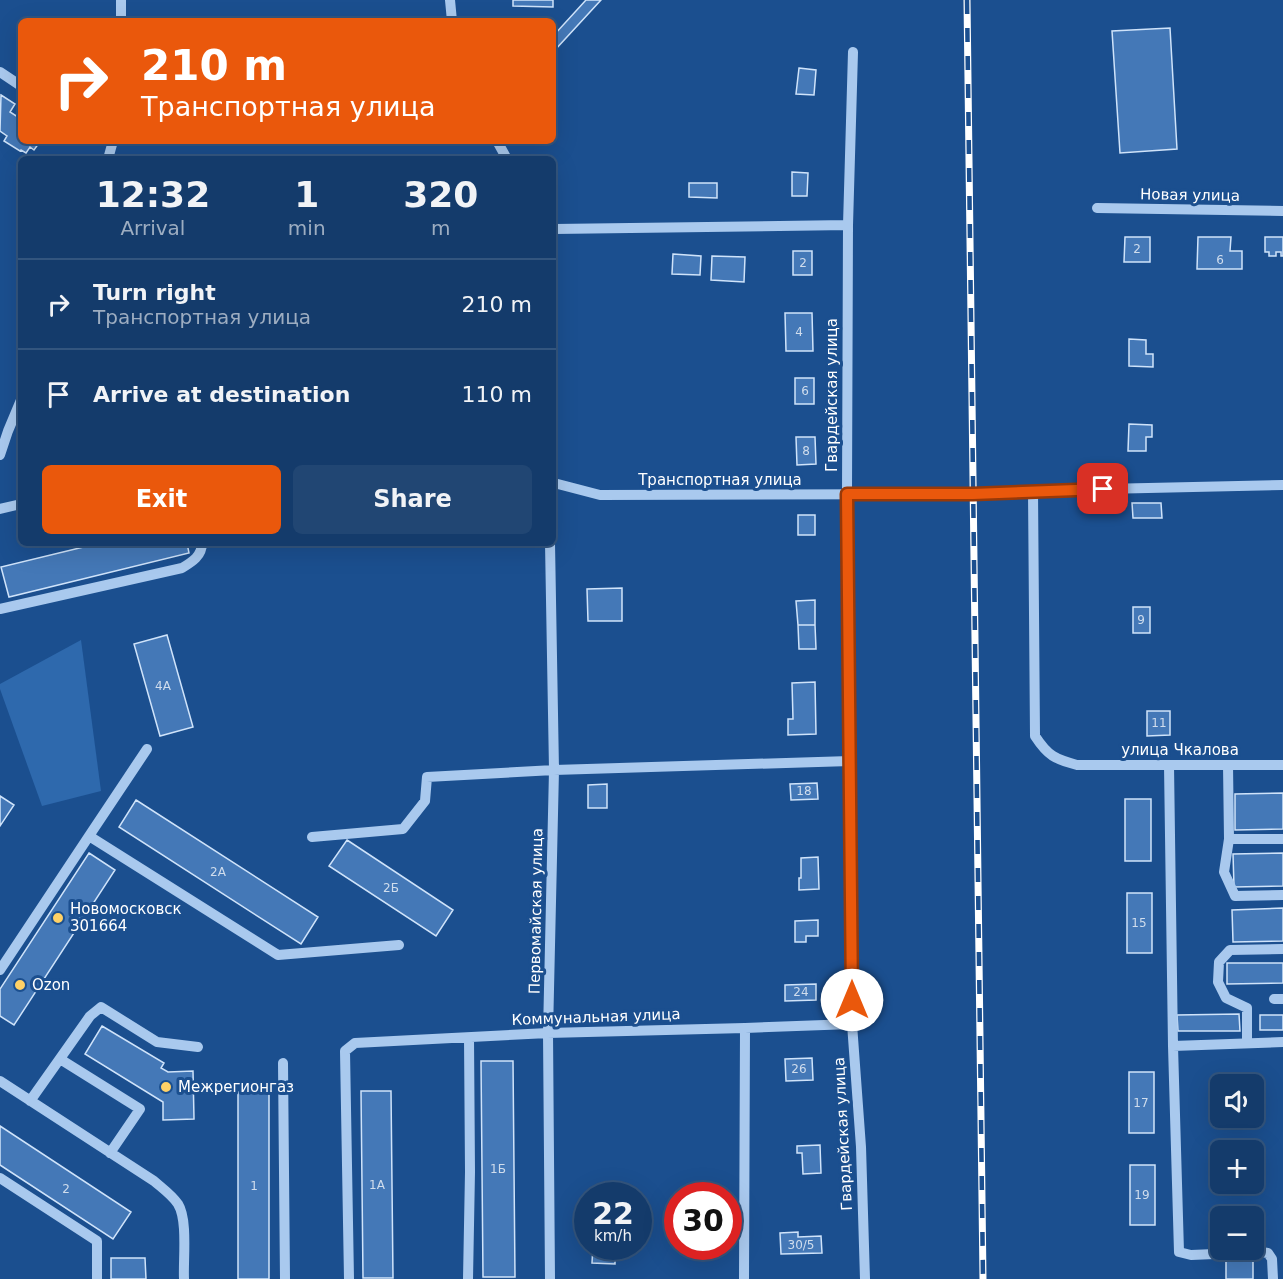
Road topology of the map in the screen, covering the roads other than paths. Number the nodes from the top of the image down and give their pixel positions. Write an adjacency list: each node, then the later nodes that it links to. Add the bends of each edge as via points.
1 (121, 0): 3 (street)
2 (450, 0): 4 (street)
3 (121, 18)
4 (452, 18)
5 (853, 52): 10 (street, Гвардейская улица)
6 (0, 72): 7 (street)
7 (18, 84)
8 (1097, 208): 9 (street, Новая улица)
9 (1283, 211)
10 (848, 225): 11 (street); 18 (street, Гвардейская улица)
11 (556, 229)
12 (18, 405): 13 (street)
13 (4, 428): 14 (street)
14 (0, 455)
15 (556, 484): 18 (street, Транспортная улица, via 600,495)
16 (1283, 486): 17 (street, Транспортная улица)
17 (1033, 491): 18 (street, Транспортная улица); 26 (street, улица Чкалова, via 1035,736 1059,760 1077,765)
18 (847, 494): 25 (street, Гвардейская улица)
19 (18, 505): 20 (street)
20 (0, 509)
21 (202, 546): 23 (street, via 195,560 182,568)
22 (550, 546): 29 (street, Первомайская улица)
23 (0, 609)
24 (147, 749): 30 (street)
25 (850, 761): 29 (street); 38 (street, Гвардейская улица)
26 (1169, 765): 27 (street, улица Чкалова); 44 (street)
27 (1228, 765): 28 (street, улица Чкалова); 32 (street)
28 (1283, 765)
29 (554, 770): 31 (street, via 427,777 424,801 402,829); 40 (street, Первомайская улица)
30 (89, 836): 35 (street, via 278,955); 37 (street)
31 (312, 837)
32 (1229, 839): 33 (street); 34 (street, via 1224,872 1235,896)
33 (1283, 839)
34 (1283, 895)
35 (399, 945)
36 (1283, 950): 43 (street, via 1230,950 1219,962 1218,982 1226,998 1247,1008)
37 (0, 970)
38 (852, 1024): 39 (street, Коммунальная улица); 59 (street, Гвардейская улица)
39 (746, 1028): 40 (street, Коммунальная улица); 58 (street)
40 (548, 1033): 41 (street, Коммунальная улица); 57 (street, Первомайская улица)
41 (469, 1038): 55 (street, Коммунальная улица, via 355,1043 345,1051); 56 (street)
42 (1283, 1042): 43 (street)
43 (1247, 1043): 44 (street)
44 (1173, 1046): 60 (street, via 1179,1252 1268,1253)
45 (198, 1047): 46 (street, via 157,1042 101,1007)
46 (60, 1059): 49 (street); 50 (street, via 140,1109)
47 (283, 1063): 54 (street)
48 (0, 1082): 49 (street)
49 (30, 1101): 50 (street)
50 (110, 1153): 53 (street, via 154,1181 178,1203 184,1224)
51 (0, 1178): 52 (street, via 97,1241)
52 (98, 1279)
53 (184, 1279)
54 (285, 1279)
55 (349, 1279)
56 (468, 1279)
57 (550, 1279)
58 (744, 1279)
59 (865, 1279)
60 (1274, 1279)

